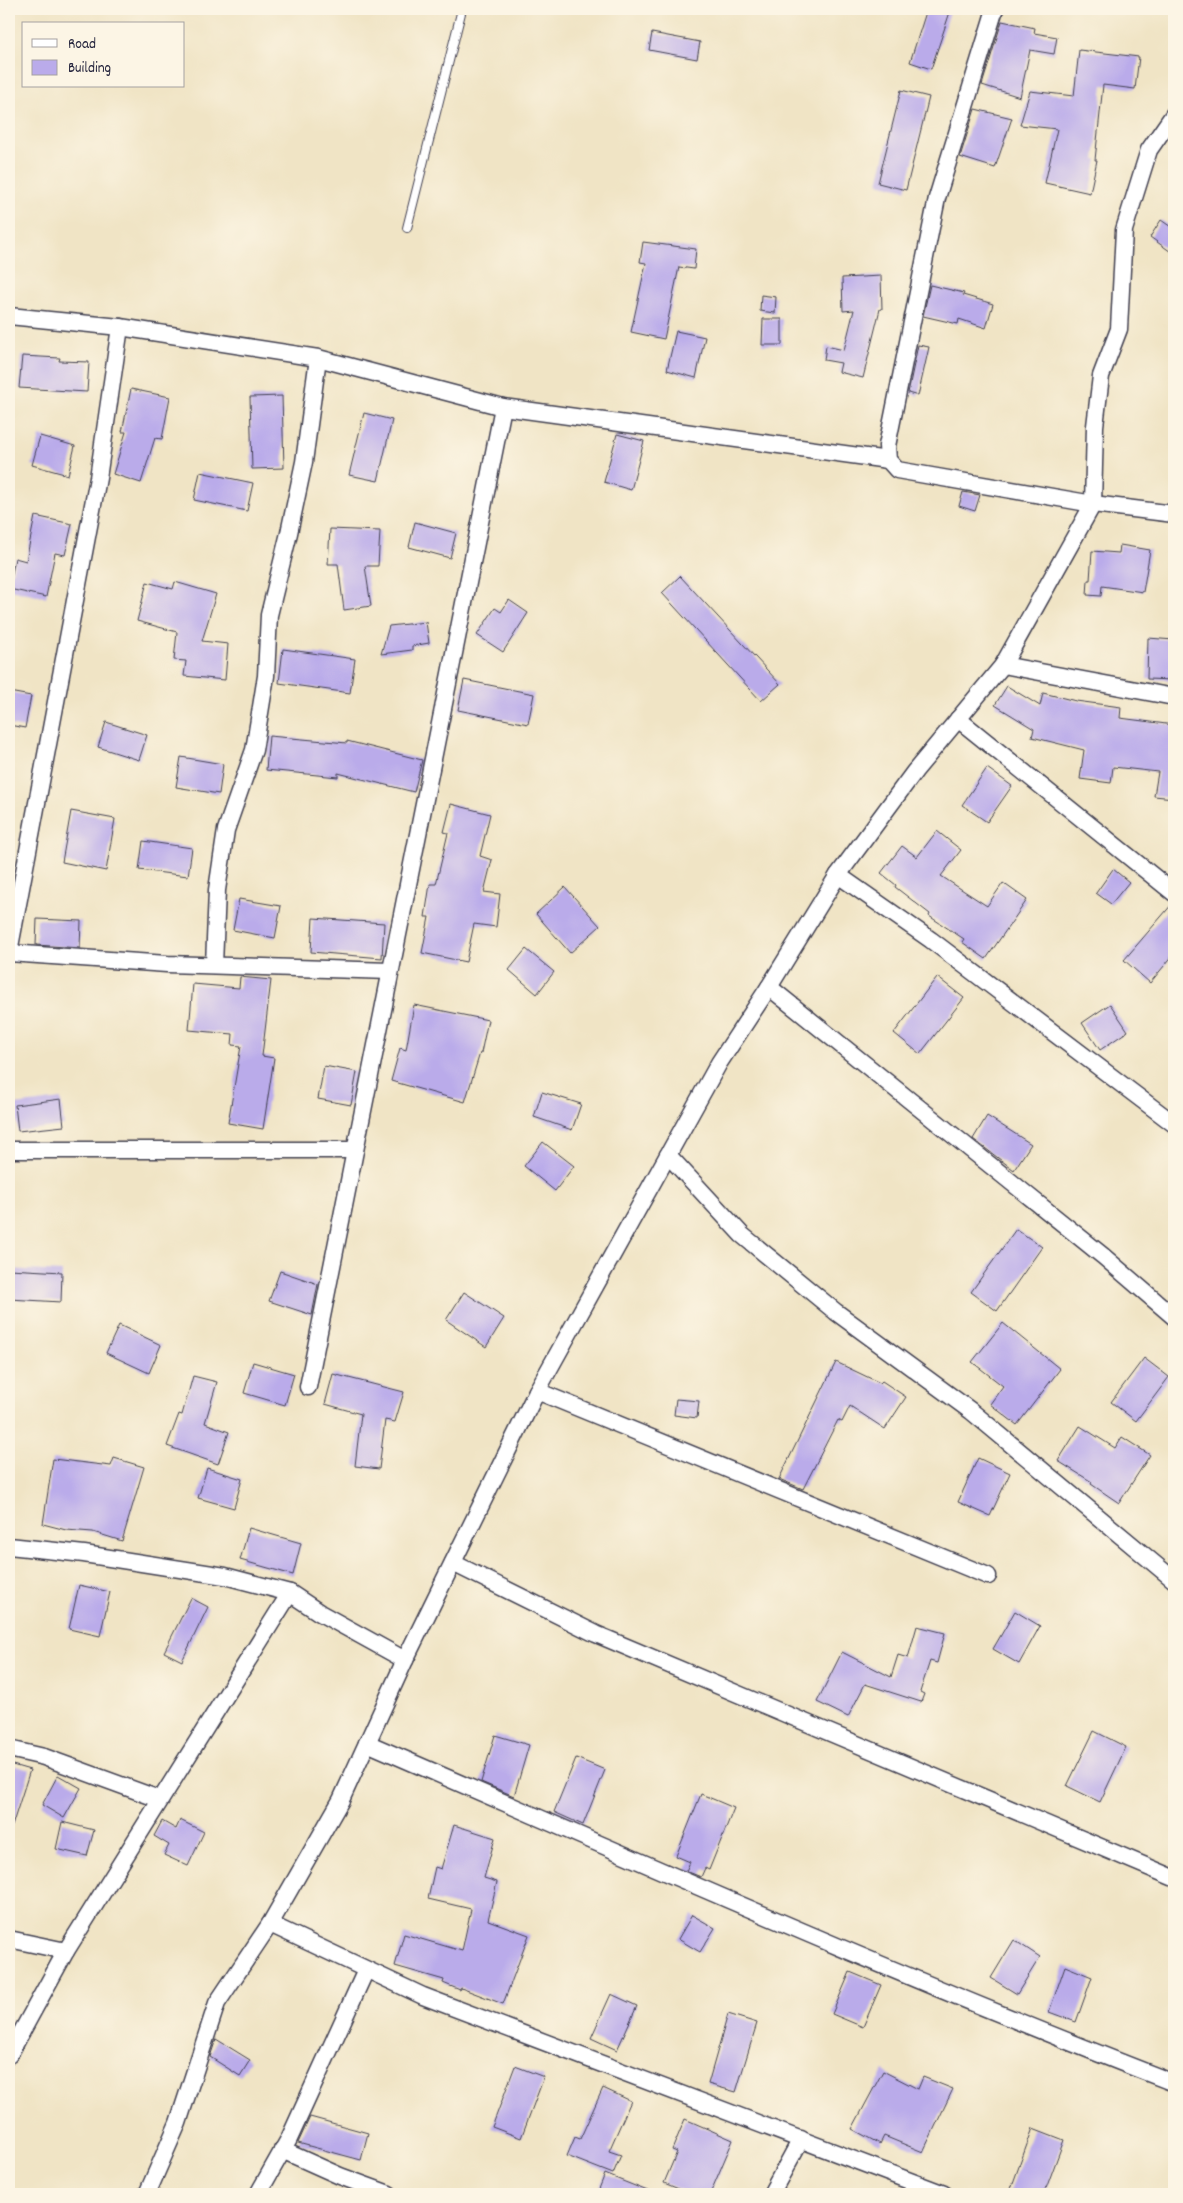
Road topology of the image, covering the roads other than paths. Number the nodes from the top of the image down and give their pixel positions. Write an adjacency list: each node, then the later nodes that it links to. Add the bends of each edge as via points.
1 (462, 9): 4 (lane)
2 (995, 9): 9 (street, via 937,198 886,446)
3 (1174, 114): 10 (street, via 1149,150 1124,230 1119,329 1101,376 1095,426)
4 (407, 228)
5 (9, 316): 6 (street)
6 (120, 327): 7 (street); 17 (street, via 98,478)
7 (318, 358): 8 (street); 18 (street, via 304,462 268,615 266,676 254,750 226,830 217,890)
8 (503, 406): 9 (street); 19 (street)
9 (888, 460): 10 (street, via 897,470)
10 (1093, 504): 11 (street); 12 (street)
11 (1174, 514)
12 (1003, 665): 13 (street); 14 (street)
13 (1174, 697)
14 (958, 719): 15 (street); 16 (street)
15 (838, 875): 20 (street); 21 (street, via 931,940)
16 (1174, 893)
17 (9, 953): 18 (street)
18 (214, 965): 19 (street)
19 (390, 971): 23 (street)
20 (769, 987): 24 (street, via 719,1063); 25 (street)
21 (1174, 1124)
22 (9, 1150): 23 (street)
23 (355, 1150): 26 (street)
24 (668, 1156): 27 (street); 31 (street, via 742,1235 836,1312 971,1411)
25 (1174, 1317)
26 (308, 1387)
27 (537, 1391): 29 (street); 30 (street)
28 (9, 1546): 32 (street, via 226,1576)
29 (453, 1563): 33 (street); 37 (street, via 596,1634)
30 (988, 1576)
31 (1174, 1580)
32 (290, 1593): 33 (street); 36 (street)
33 (405, 1660): 34 (street)
34 (367, 1743): 38 (street, via 341,1800); 43 (street, via 774,1920)
35 (9, 1749): 36 (street, via 44,1757)
36 (159, 1799): 40 (street)
37 (1174, 1878)
38 (270, 1924): 41 (street); 46 (street, via 217,2003 178,2123)
39 (9, 1939): 40 (street)
40 (66, 1950): 42 (street)
41 (366, 1970): 44 (street, via 423,1996); 45 (street)
42 (9, 2055)
43 (1174, 2083)
44 (801, 2139): 49 (street); 50 (street)
45 (282, 2150): 47 (street); 48 (street)
46 (147, 2194)
47 (258, 2194)
48 (389, 2194)
49 (771, 2194)
50 (944, 2194)

